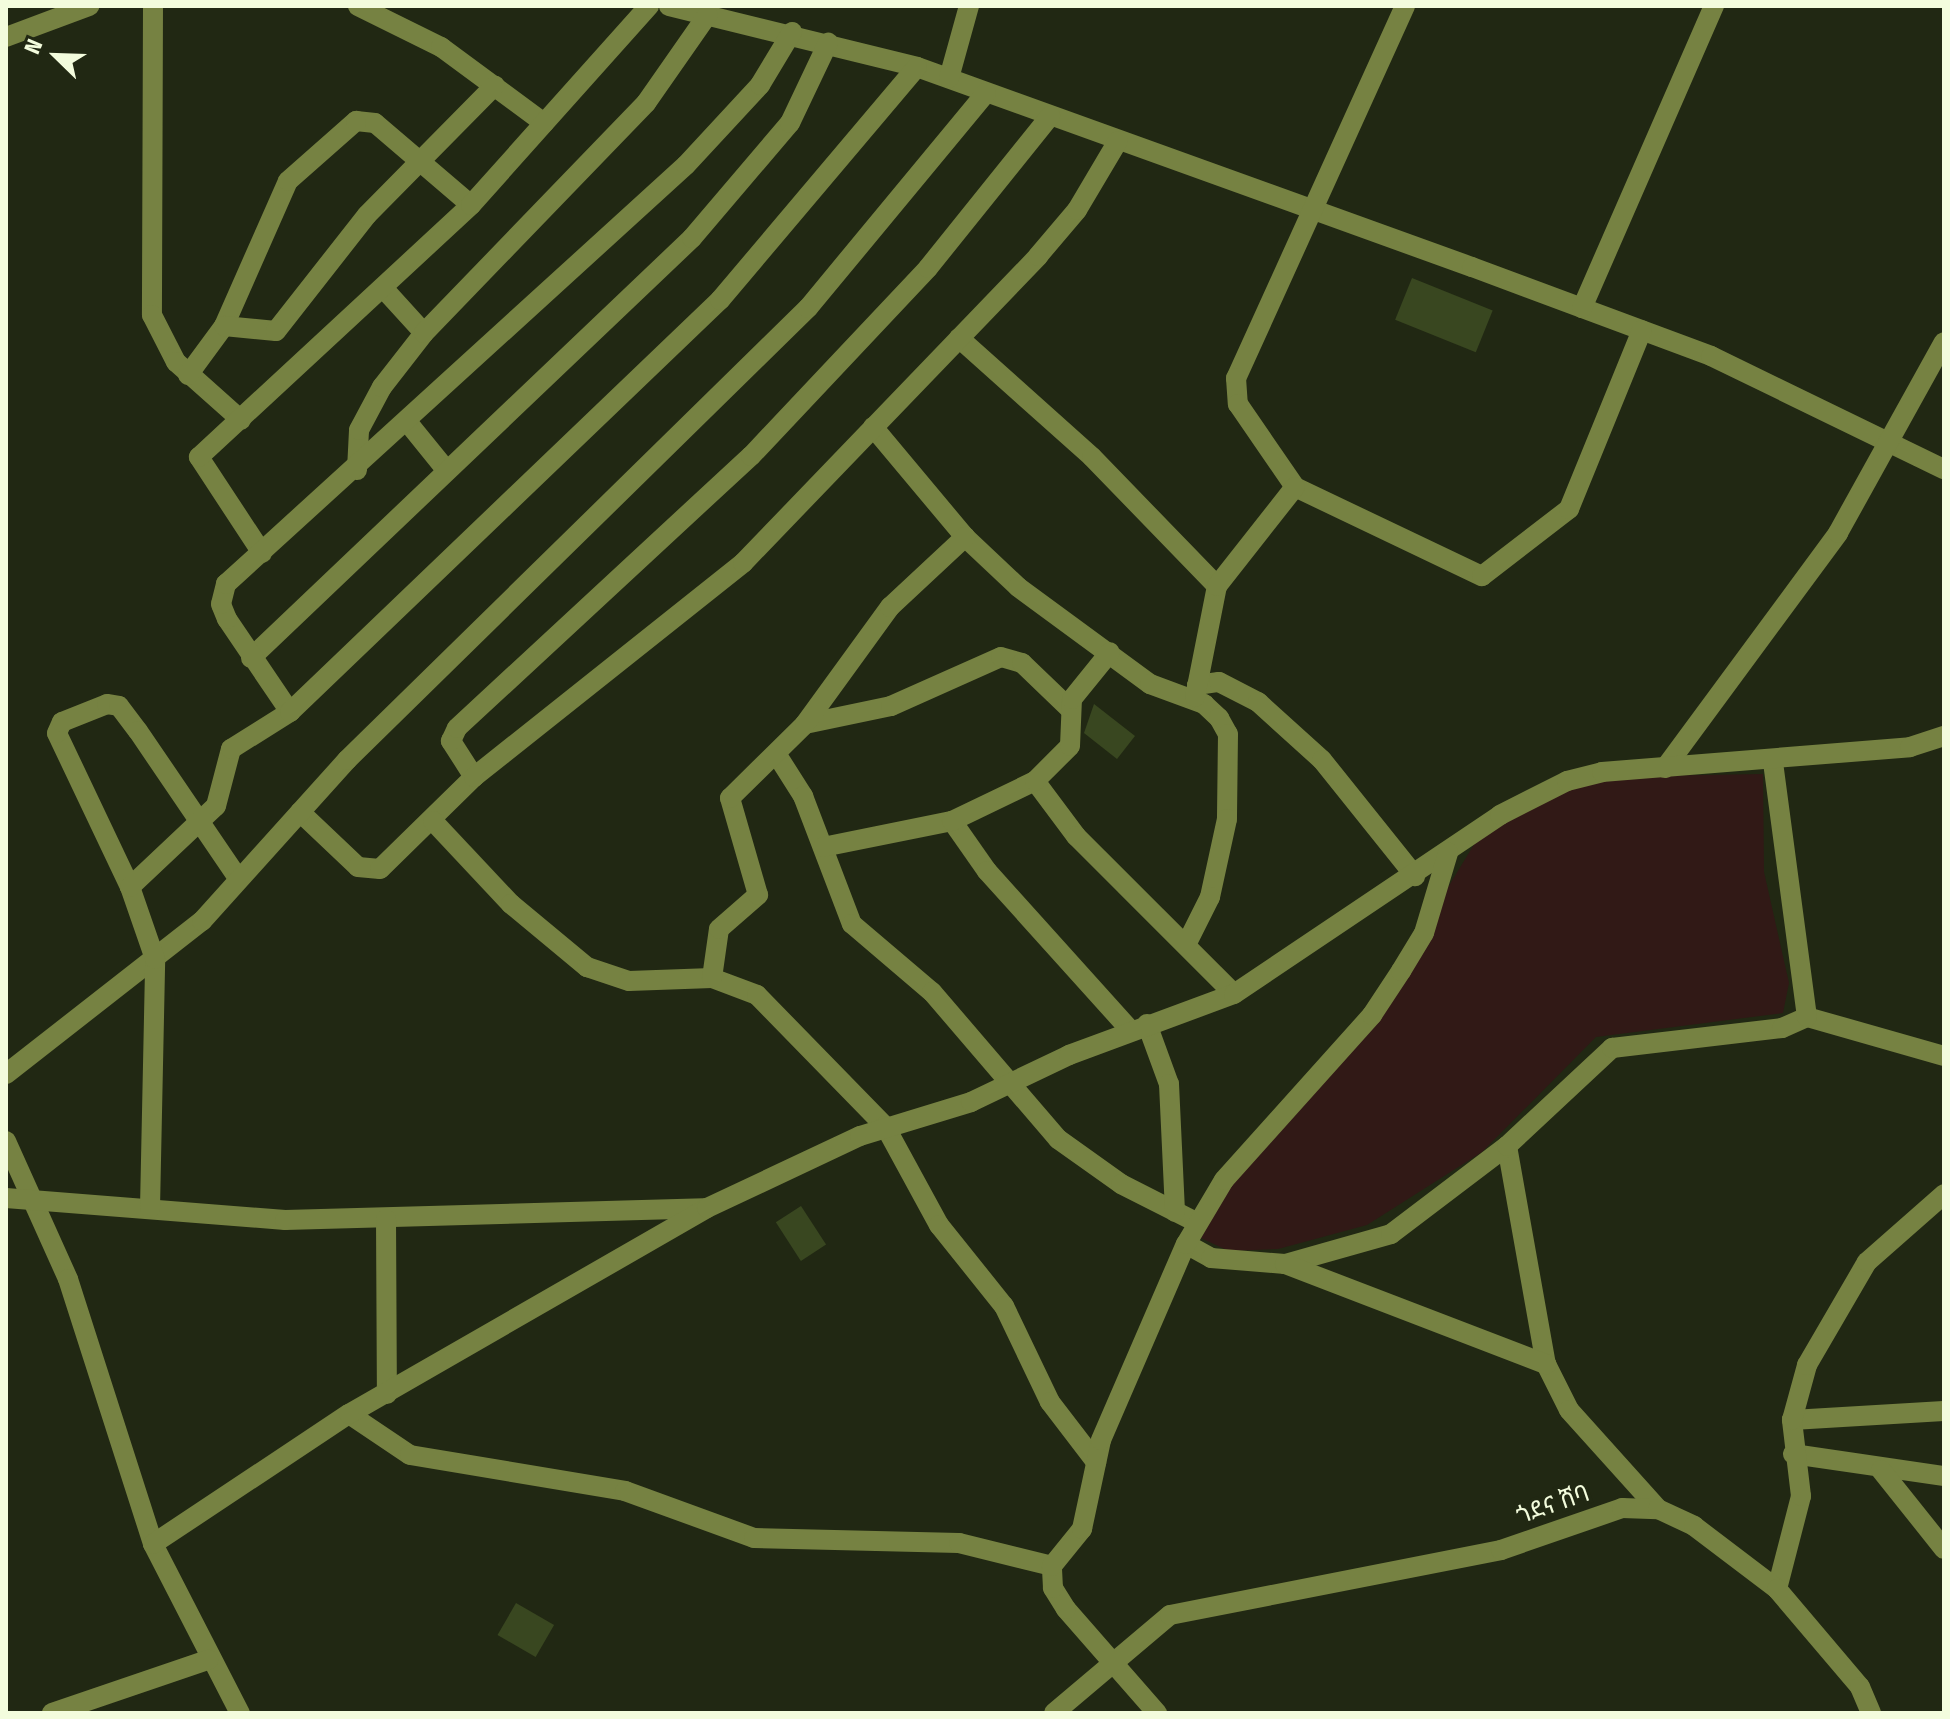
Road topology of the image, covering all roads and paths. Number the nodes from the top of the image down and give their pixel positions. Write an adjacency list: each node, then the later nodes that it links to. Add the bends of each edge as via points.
1 (89, 6): 11 (street)
2 (153, 6): 30 (street, via 152,315 161,343)
3 (358, 6): 15 (street, via 441,47)
4 (649, 6): 18 (street)
5 (669, 6): 9 (street)
6 (969, 6): 14 (street)
7 (1405, 6): 22 (street)
8 (1714, 6): 24 (street)
9 (708, 14): 10 (street); 27 (street, via 646,103)
10 (792, 32): 12 (street); 32 (street, via 760,85 686,165)
11 (6, 37)
12 (828, 43): 13 (street); 37 (street, via 790,123 692,238)
13 (917, 67): 14 (street); 46 (street, via 720,300)
14 (949, 78): 16 (street)
15 (495, 85): 18 (street); 20 (street)
16 (986, 93): 17 (street); 54 (street, via 808,308)
17 (1050, 116): 19 (street); 52 (street, via 928,268 751,456 457,728 455,751)
18 (544, 123): 21 (street)
19 (1118, 141): 22 (street); 28 (street, via 1077,210)
20 (417, 162): 21 (street); 25 (street, via 276,331); 25 (street, via 366,118 325,144 275,204)
21 (471, 205): 23 (street)
22 (1314, 213): 24 (street); 38 (street, via 1264,303 1234,392)
23 (384, 289): 27 (street); 31 (street)
24 (1582, 308): 26 (street)
25 (224, 326): 30 (street)
26 (1642, 330): 34 (street); 38 (street, via 1569,509 1482,576)
27 (424, 333): 36 (street, via 366,411)
28 (959, 338): 33 (street); 41 (street, via 1092,457)
29 (1944, 342): 34 (street)
30 (188, 375): 31 (street)
31 (241, 420): 40 (street, via 199,457)
32 (409, 424): 36 (street); 37 (street)
33 (873, 427): 39 (street); 52 (street, via 743,563)
34 (1892, 443): 35 (street); 51 (street, via 1838,533)
35 (1944, 469)
36 (357, 470): 40 (street)
37 (447, 471): 43 (street)
38 (1295, 487): 41 (street)
39 (965, 537): 42 (street, via 1018,587); 47 (street, via 876,624)
40 (262, 553): 43 (street, via 226,584 221,604)
41 (1217, 586): 44 (street)
42 (1110, 652): 44 (street, via 1150,684); 45 (street)
43 (251, 658): 46 (street)
44 (1196, 693): 60 (street, via 1219,682 1258,702 1322,760); 63 (street, via 1228,734 1231,771 1210,897)
45 (1069, 708): 47 (street, via 1022,663 1001,657 891,706); 53 (street, via 1070,746)
46 (290, 712): 57 (street, via 231,749 216,806)
47 (805, 724): 49 (street)
48 (1944, 736): 50 (street)
49 (777, 755): 58 (street); 65 (street, via 730,798 758,895 719,929)
50 (1773, 762): 51 (street); 67 (street)
51 (1665, 768): 59 (street, via 1567,781)
52 (474, 777): 55 (street)
53 (1035, 781): 56 (street); 63 (street, via 1076,836)
54 (300, 812): 55 (street, via 367,871 380,869); 61 (street)
55 (433, 821): 65 (street, via 511,904 587,967 629,981)
56 (952, 821): 58 (street); 68 (street, via 979,862)
57 (200, 824): 61 (street); 62 (street); 62 (street, via 119,706 62,722 57,733)
58 (823, 847): 71 (street, via 852,924 932,992)
59 (1448, 853): 60 (street); 82 (street, via 1424,933 1394,982 1224,1180)
60 (1415, 876): 66 (street)
61 (238, 878): 64 (street)
62 (130, 887): 64 (street)
63 (1188, 941): 66 (street)
64 (155, 959): 70 (street); 78 (street)
65 (712, 978): 72 (street, via 757,995)
66 (1234, 994): 68 (street)
67 (1807, 1017): 69 (street); 74 (street, via 1782,1028 1612,1048)
68 (1139, 1027): 71 (street); 80 (street, via 1169,1084)
69 (1944, 1056)
70 (6, 1074)
71 (1015, 1081): 72 (street); 80 (street, via 1034,1116 1058,1139)
72 (885, 1126): 79 (street); 91 (street, via 939,1225 1004,1306 1050,1402)
73 (6, 1141): 77 (street)
74 (1507, 1146): 84 (street, via 1391,1234); 85 (street)
75 (1944, 1194): 89 (street, via 1867,1262 1807,1365)
76 (6, 1198): 77 (street)
77 (33, 1204): 78 (street); 95 (street, via 68,1279)
78 (150, 1208): 81 (street)
79 (707, 1208): 81 (street); 86 (street)
80 (1175, 1212): 82 (street)
81 (386, 1219): 86 (street)
82 (1198, 1223): 83 (street)
83 (1186, 1244): 84 (street, via 1211,1258); 91 (street, via 1142,1336)
84 (1285, 1264): 85 (street)
85 (1546, 1364): 94 (street, via 1569,1410)
86 (387, 1394): 88 (street)
87 (1944, 1411): 89 (street)
88 (349, 1414): 95 (street); 97 (street, via 410,1455 625,1491 754,1538 959,1543)
89 (1792, 1420): 90 (street)
90 (1793, 1454): 92 (street); 98 (street, via 1801,1496)
91 (1096, 1462): 97 (street, via 1082,1529)
92 (1881, 1470): 93 (street); 96 (street)
93 (1944, 1476)
94 (1658, 1509): 98 (street, ጎደና ሸባ, via 1694,1526); 100 (street, ጎደና ሸባ, via 1622,1508 1501,1550 1170,1615)
95 (153, 1544): 99 (street)
96 (1944, 1549)
97 (1052, 1566): 100 (street, via 1053,1588 1066,1609)
98 (1777, 1589): 105 (street, ጎደና ሸባ, via 1860,1687)
99 (208, 1660): 101 (street); 102 (street)
100 (1114, 1660): 103 (street); 104 (street)
101 (52, 1713)
102 (240, 1713)
103 (1054, 1713)
104 (1157, 1713)
105 (1871, 1713)

